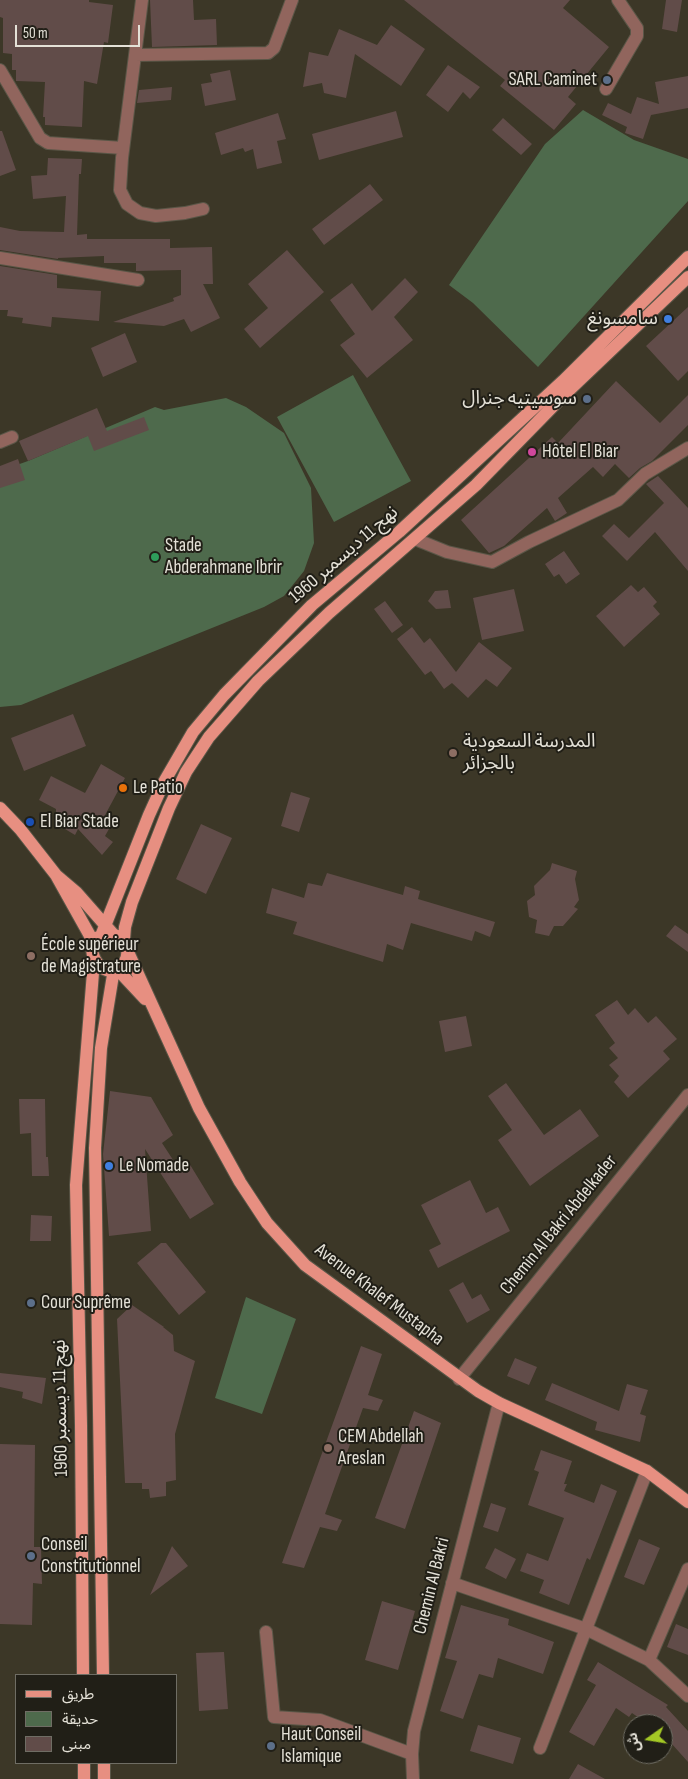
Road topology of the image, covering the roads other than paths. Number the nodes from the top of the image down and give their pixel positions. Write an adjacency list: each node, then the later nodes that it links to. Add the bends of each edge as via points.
1 (142, 0): 4 (street)
2 (292, 0): 4 (street, via 274,48 268,53)
3 (618, 0): 6 (street, via 637,28 637,36)
4 (135, 55): 7 (street)
5 (0, 70): 7 (street, via 40,138 48,143)
6 (606, 90)
7 (123, 148): 8 (street, via 120,190 127,204 140,213 156,216)
8 (203, 209)
9 (688, 257): 17 (main road, نهج 11 ديسمبر 1960, via 563,381 399,532 312,605 224,694 193,732 164,782 149,815)
10 (0, 258): 12 (street)
11 (688, 277): 14 (main road, نهج 11 ديسمبر 1960, via 561,398 476,485)
12 (138, 280)
13 (688, 448): 14 (street, via 645,474 618,500 492,562 447,552)
14 (415, 539): 17 (main road, نهج 11 ديسمبر 1960, via 258,680 209,737 186,772 169,808 125,927)
15 (0, 808): 16 (main road, Avenue Khalef Mustapha)
16 (56, 875): 17 (main road, Avenue Khalef Mustapha); 17 (main road, Avenue Khalef Mustapha, via 76,892)
17 (111, 938): 18 (main road, نهج 11 ديسمبر 1960, via 92,954); 19 (main road, via 124,963); 20 (main road, Avenue Khalef Mustapha)
18 (94, 960): 19 (main road, via 102,968); 31 (main road, نهج 11 ديسمبر 1960, via 76,1185)
19 (115, 969): 20 (main road, Avenue Khalef Mustapha); 32 (main road, نهج 11 ديسمبر 1960, via 101,1048 95,1148)
20 (154, 1010): 22 (main road, Avenue Khalef Mustapha, via 199,1108 267,1223 305,1265)
21 (688, 1095): 22 (street, Chemin Al Bakri Abdelkader)
22 (459, 1378): 23 (main road, Avenue Khalef Mustapha)
23 (499, 1403): 24 (main road, Avenue Khalef Mustapha); 27 (street, Chemin Al Bakri)
24 (647, 1471): 25 (main road, Avenue Khalef Mustapha); 28 (street)
25 (688, 1502)
26 (688, 1569): 30 (street)
27 (452, 1583): 28 (street); 35 (street, Chemin Al Bakri, via 414,1731)
28 (586, 1629): 30 (street); 34 (street)
29 (266, 1632): 35 (street, via 274,1717 320,1720)
30 (649, 1660): 33 (street)
31 (84, 1674)
32 (103, 1674)
33 (688, 1696)
34 (540, 1748)
35 (412, 1754): 40 (street, Chemin Al Bakri)
36 (84, 1764): 38 (main road)
37 (104, 1764): 39 (main road)
38 (84, 1779)
39 (104, 1779)
40 (413, 1779)

